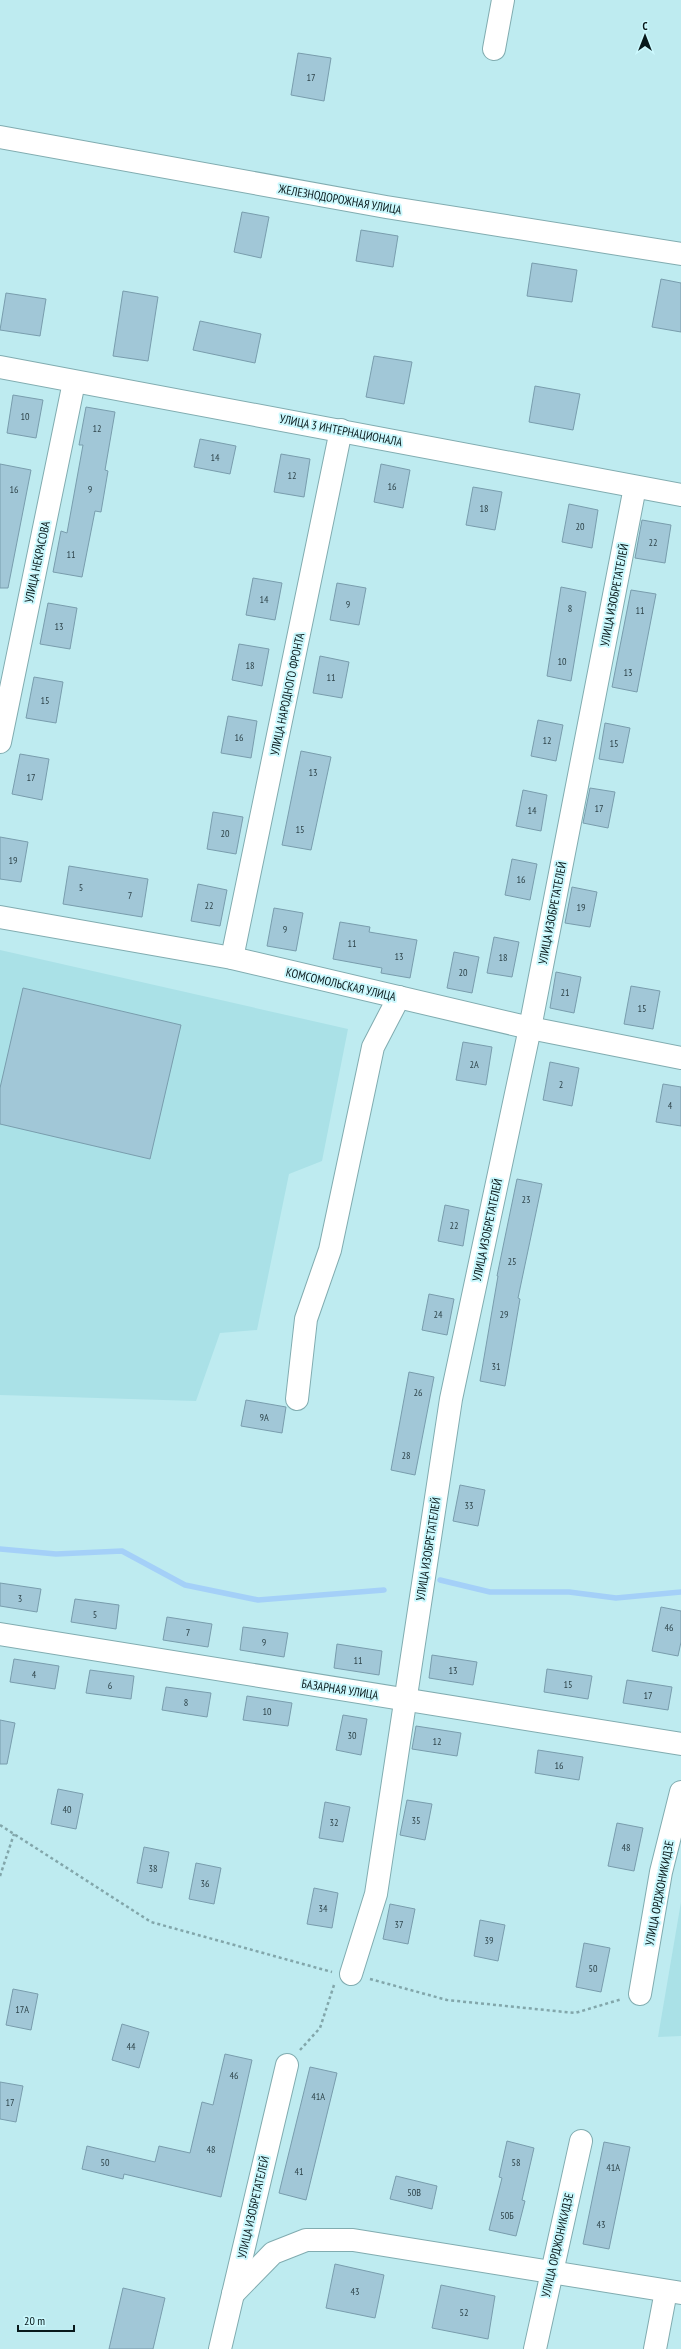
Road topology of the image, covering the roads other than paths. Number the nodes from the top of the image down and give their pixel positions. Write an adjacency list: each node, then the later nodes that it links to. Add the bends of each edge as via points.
1 (503, 0): 2 (street)
2 (494, 48)
3 (0, 136): 4 (street, ЖЕЛЕЗНОДОРОЖНАЯ УЛИЦА, via 386,207)
4 (681, 254)
5 (0, 367): 6 (street, УЛИЦА 3 ИНТЕРНАЦИОНАЛА)
6 (74, 382): 7 (street, УЛИЦА 3 ИНТЕРНАЦИОНАЛА); 10 (street, УЛИЦА НЕКРАСОВА)
7 (341, 430): 8 (street, УЛИЦА 3 ИНТЕРНАЦИОНАЛА); 12 (street, УЛИЦА НАРОДНОГО ФРОНТА)
8 (635, 487): 9 (street, УЛИЦА 3 ИНТЕРНАЦИОНАЛА); 14 (street, УЛИЦА ИЗОБРЕТАТЕЛЕЙ)
9 (681, 495)
10 (0, 742)
11 (0, 917): 12 (street, КОМСОМОЛЬСКАЯ УЛИЦА)
12 (232, 958): 13 (street, КОМСОМОЛЬСКАЯ УЛИЦА)
13 (399, 997): 14 (street, КОМСОМОЛЬСКАЯ УЛИЦА); 16 (street, via 373,1047 330,1250 306,1319)
14 (530, 1028): 15 (street, КОМСОМОЛЬСКАЯ УЛИЦА); 18 (street, УЛИЦА ИЗОБРЕТАТЕЛЕЙ, via 451,1399)
15 (681, 1058)
16 (297, 1399)
17 (0, 1634): 18 (street, БАЗАРНАЯ УЛИЦА)
18 (405, 1700): 19 (street, БАЗАРНАЯ УЛИЦА); 21 (street, УЛИЦА ИЗОБРЕТАТЕЛЕЙ, via 376,1894)
19 (681, 1744)
20 (681, 1792): 22 (street, УЛИЦА ОРДЖОНИКИДЗЕ, via 661,1872)
21 (344, 1974)
22 (640, 1994)
23 (287, 2065): 27 (street, УЛИЦА ИЗОБРЕТАТЕЛЕЙ)
24 (581, 2141): 25 (street, УЛИЦА ОРДЖОНИКИДЗЕ)
25 (551, 2274): 26 (street); 27 (street, via 354,2240 306,2240 273,2253); 29 (street, УЛИЦА ОРДЖОНИКИДЗЕ)
26 (674, 2292): 30 (street)
27 (233, 2294): 28 (street, УЛИЦА ИЗОБРЕТАТЕЛЕЙ)
28 (220, 2349)
29 (535, 2349)
30 (655, 2349)

